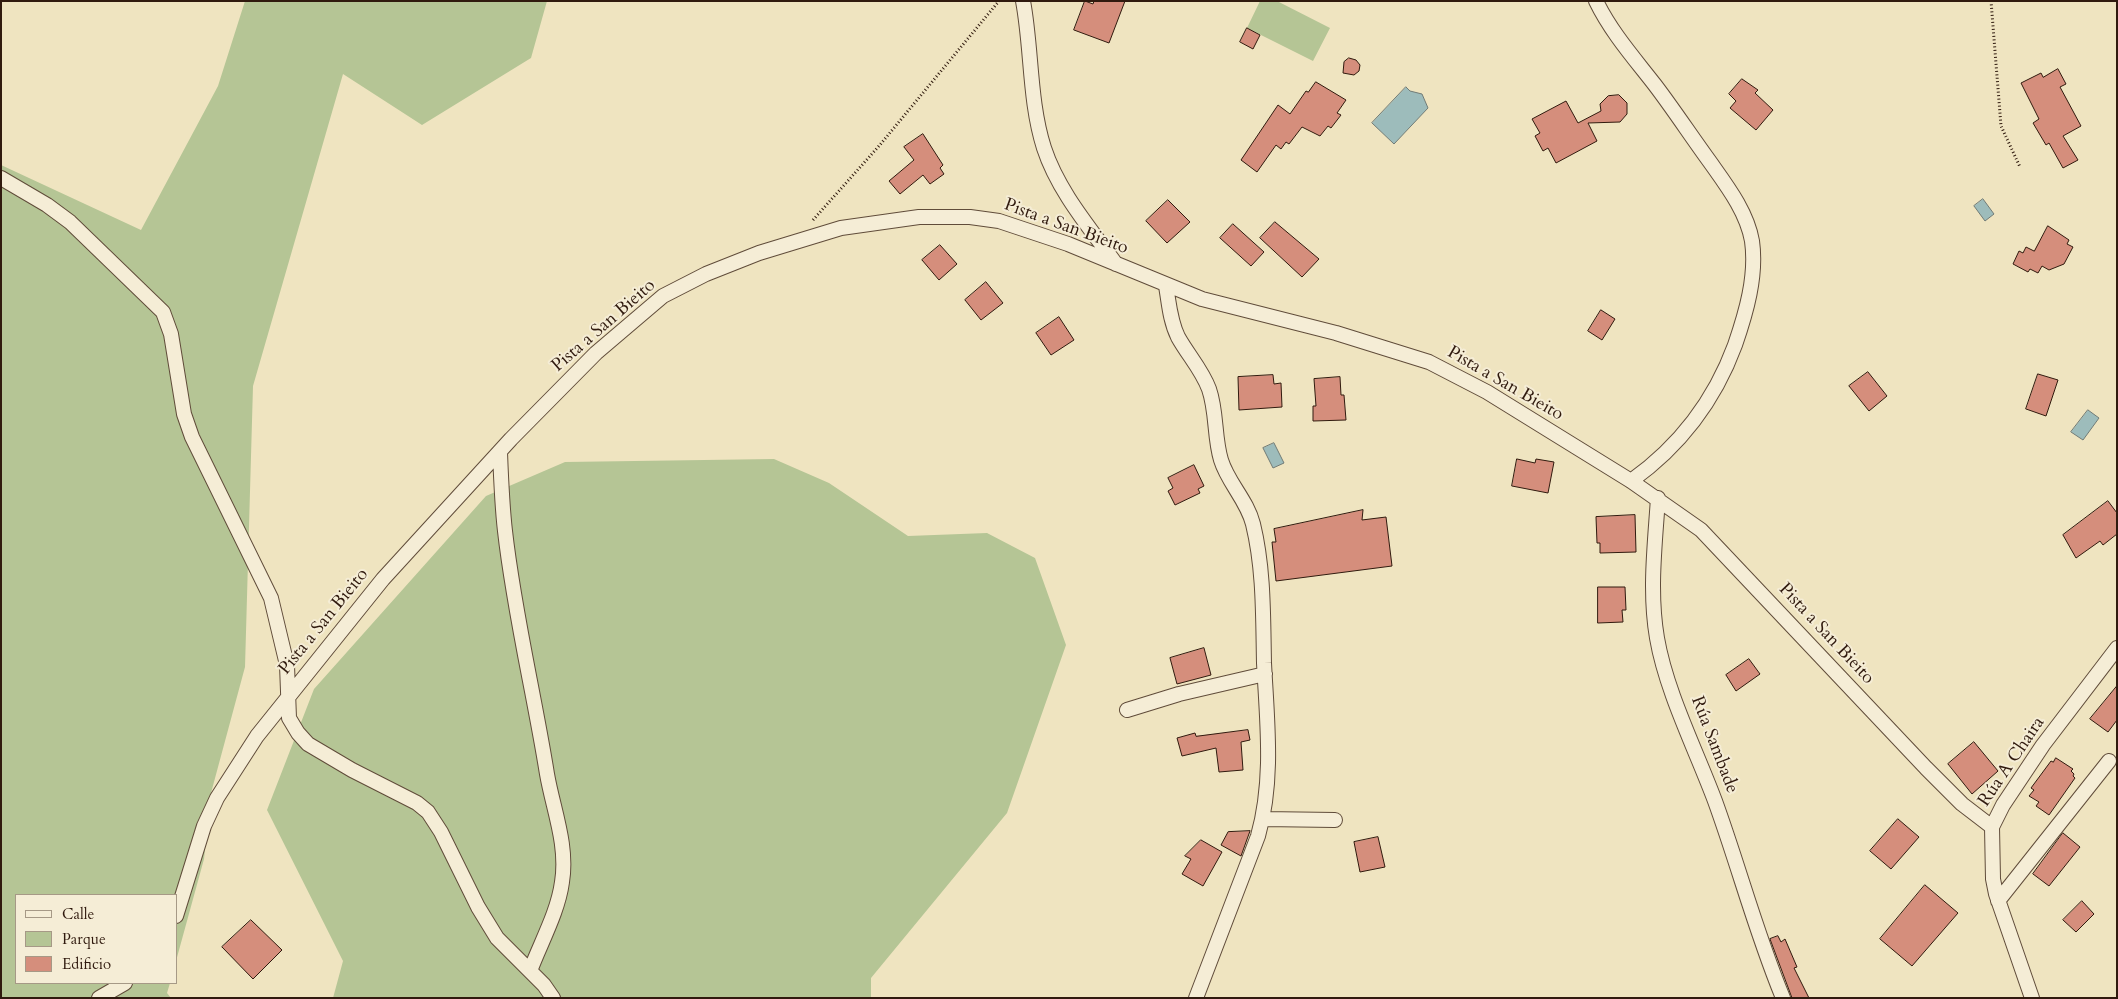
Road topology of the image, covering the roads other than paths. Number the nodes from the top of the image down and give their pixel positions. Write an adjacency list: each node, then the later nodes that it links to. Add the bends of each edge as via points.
1 (1023, 1): 4 (street, via 1044,148 1069,198)
2 (1596, 1): 7 (street, via 1609,26 1657,87 1738,204 1748,227 1752,251 1748,300 1721,380 1684,435 1666,455)
3 (1, 178): 11 (street, via 70,222 163,312 171,334 184,414 192,437 271,598 287,665)
4 (1116, 265): 5 (street, Pista a San Bieito); 6 (street, Pista a San Bieito, via 1026,228 999,220 970,217 884,220 792,242 706,274 663,296 596,353)
5 (1166, 286): 7 (street, Pista a San Bieito, via 1429,362 1487,392); 10 (street, via 1178,336 1201,373 1212,399 1222,463 1242,496 1253,526 1262,592)
6 (500, 452): 11 (street, Pista a San Bieito, via 384,579); 19 (street, via 505,531 514,591 563,860 556,906)
7 (1632, 481): 8 (street, Pista a San Bieito)
8 (1658, 498): 16 (street, Pista a San Bieito, via 1716,545 1926,768 1962,804); 24 (street, Rúa Sambade, via 1653,575 1657,640)
9 (2117, 648): 16 (street, Rúa A Chaira, via 2028,767)
10 (1265, 674): 12 (street); 14 (street, via 1269,755)
11 (288, 697): 18 (street, Pista a San Bieito, via 257,736 217,798 204,826); 19 (street, via 289,718 308,744 418,803 428,812 442,832 478,907 497,938)
12 (1127, 710)
13 (2109, 760): 17 (street)
14 (1263, 819): 15 (street); 23 (street)
15 (1335, 820)
16 (1992, 827): 17 (street, Rúa A Chaira, via 1993,879)
17 (1998, 901): 25 (street, Rúa A Chaira)
18 (178, 910)
19 (530, 971): 22 (street)
20 (123, 984): 21 (street)
21 (99, 998)
22 (553, 998)
23 (1196, 998)
24 (1783, 998)
25 (2032, 998)

